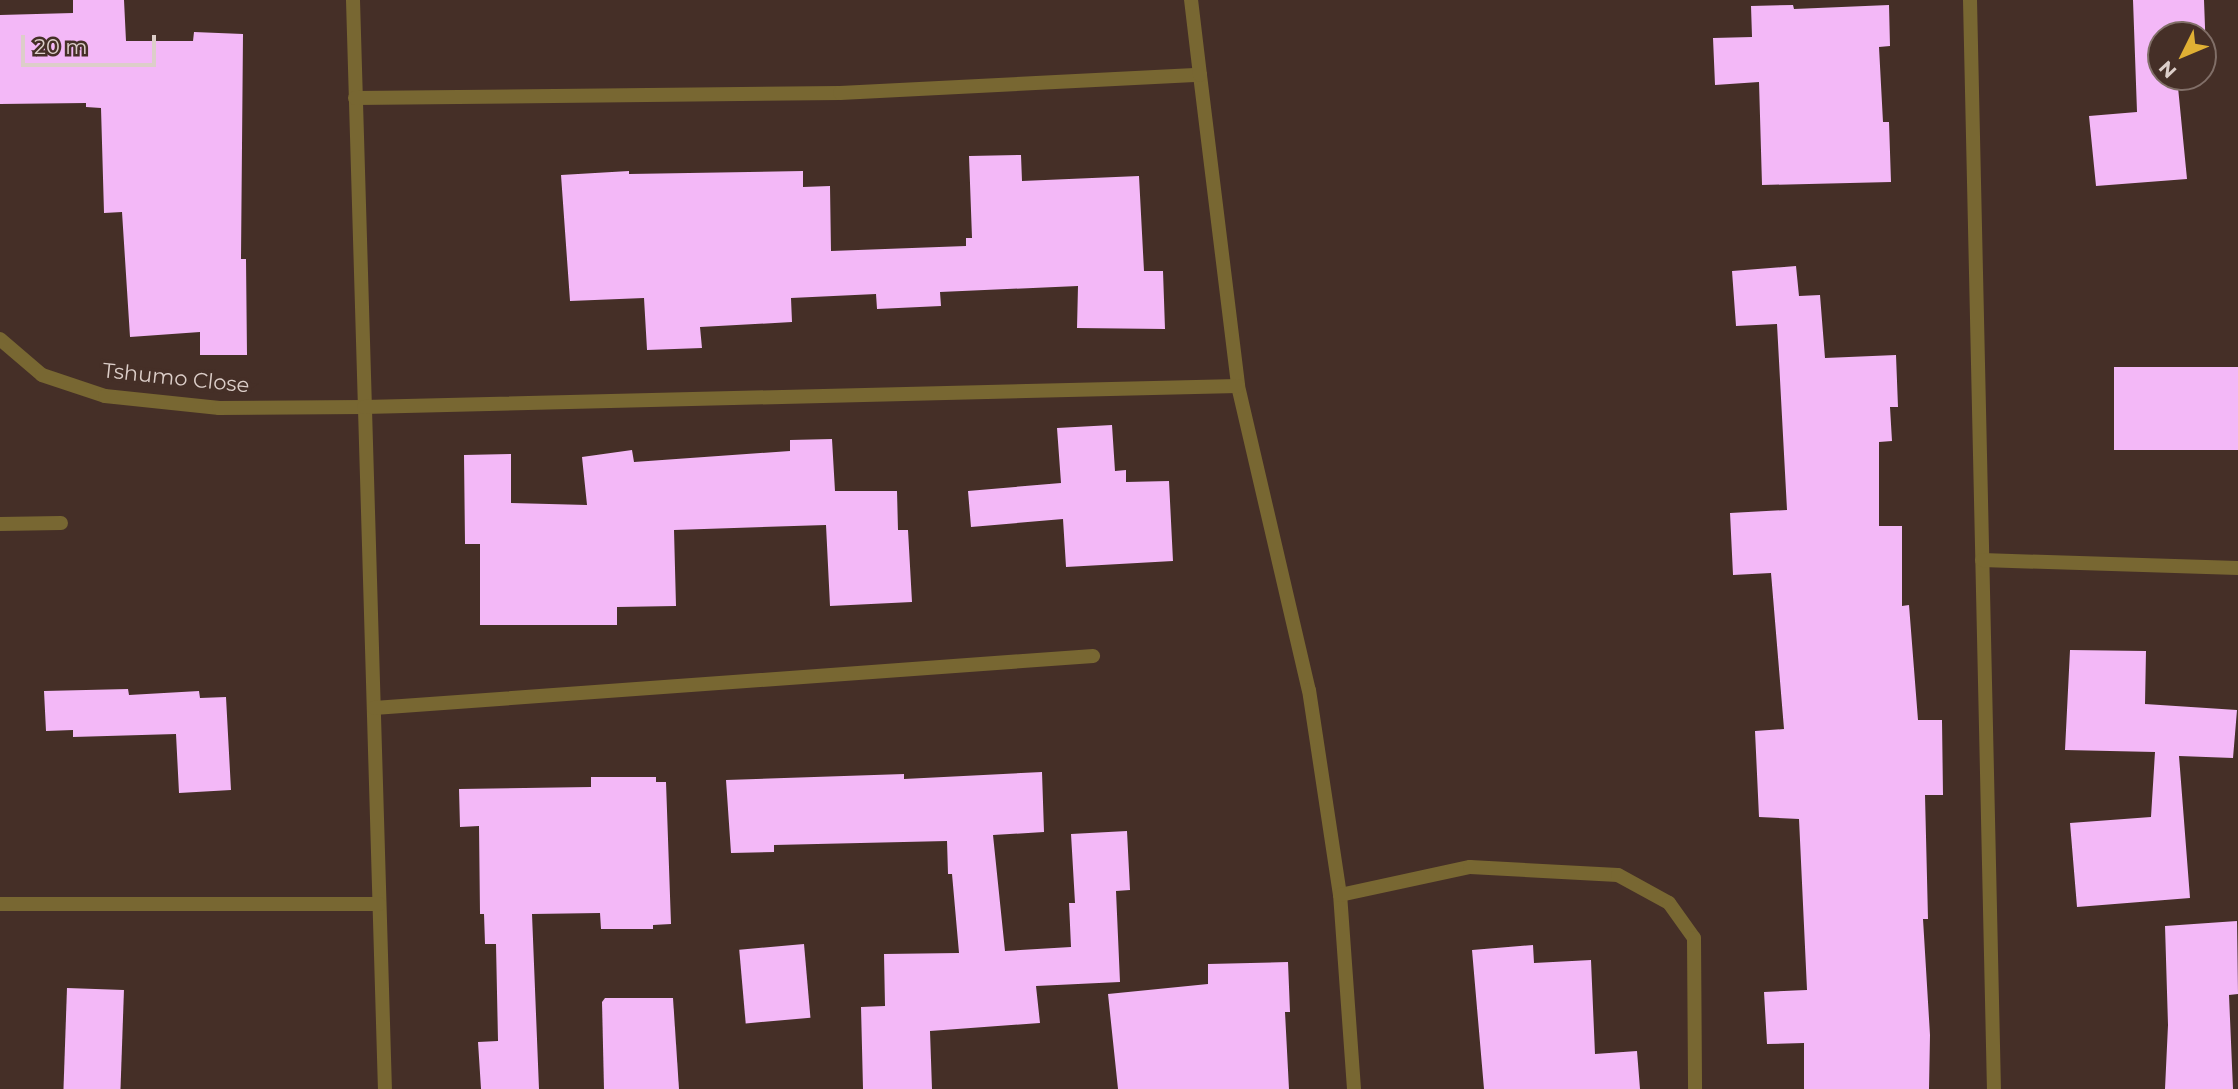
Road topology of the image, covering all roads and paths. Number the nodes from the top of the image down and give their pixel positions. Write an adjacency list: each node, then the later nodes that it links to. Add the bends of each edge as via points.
1 (353, 0): 5 (street)
2 (1191, 0): 4 (street)
3 (1970, 0): 11 (street)
4 (1200, 75): 5 (street, via 840,93); 7 (street)
5 (355, 98): 8 (street)
6 (0, 339): 8 (street, Tshumo Close, via 42,375 105,396 219,408)
7 (1238, 386): 8 (street, Tshumo Close); 15 (street, via 1309,690)
8 (365, 407): 14 (street)
9 (61, 523): 10 (street)
10 (0, 524)
11 (1982, 560): 12 (street); 21 (street)
12 (2238, 568)
13 (1093, 656): 14 (street)
14 (374, 708): 17 (street)
15 (1340, 895): 19 (street); 20 (street, via 1469,867 1618,875 1669,903 1694,938)
16 (0, 904): 17 (street)
17 (379, 904): 18 (street)
18 (385, 1089)
19 (1354, 1089)
20 (1695, 1089)
21 (1994, 1089)

